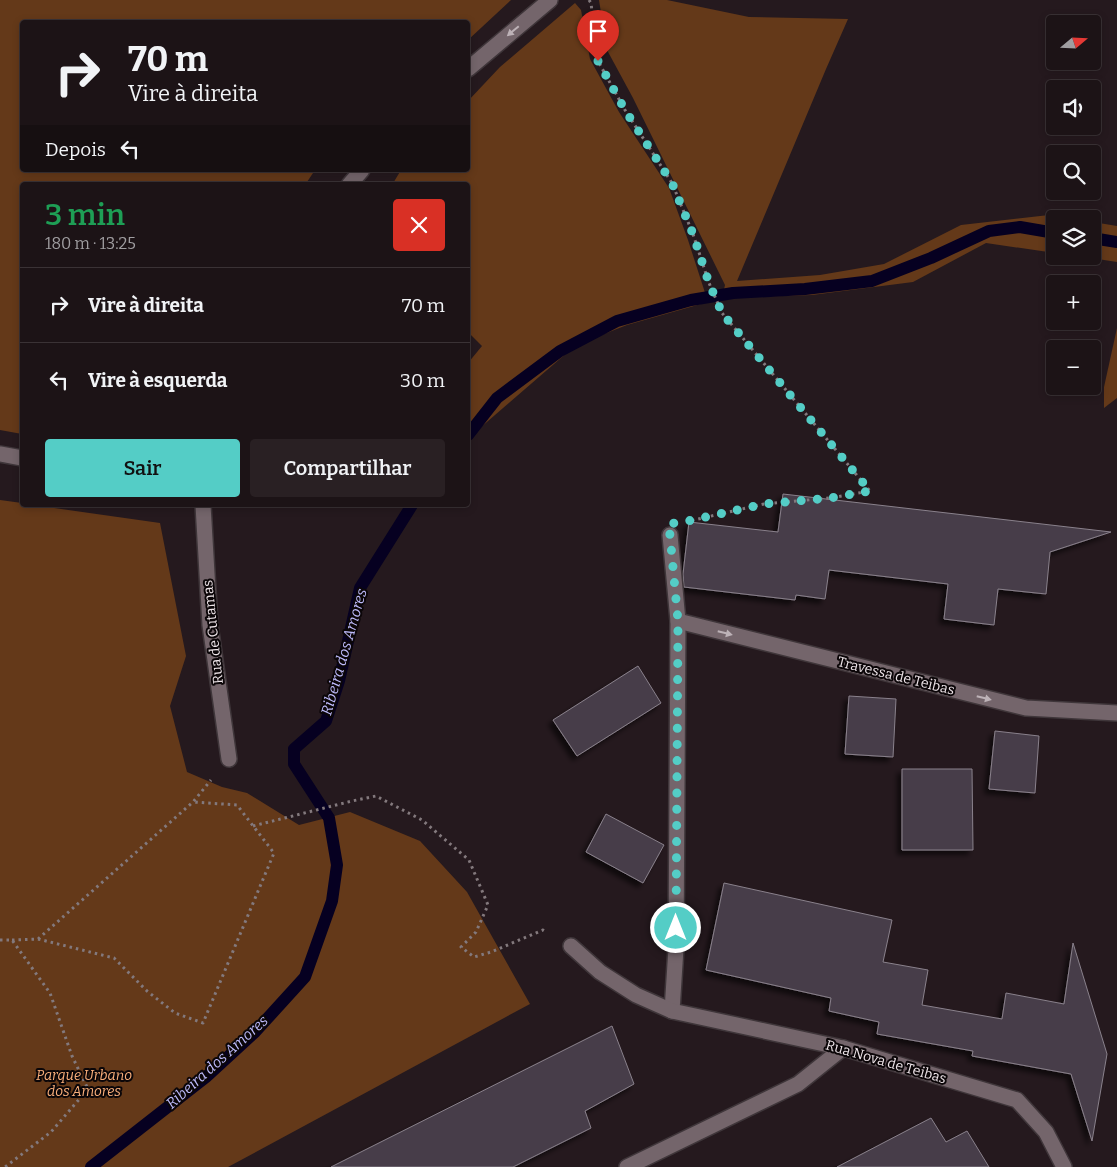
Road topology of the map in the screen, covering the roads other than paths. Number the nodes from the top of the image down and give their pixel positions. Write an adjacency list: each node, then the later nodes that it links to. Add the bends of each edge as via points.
1 (550, 0): 2 (street, one-way to 2)
2 (470, 67)
3 (360, 172): 4 (street)
4 (352, 182)
5 (0, 454): 6 (street)
6 (20, 458)
7 (203, 507): 11 (street, Rua de Cutamas, via 210,625)
8 (670, 535): 9 (street)
9 (678, 621): 10 (street, Travessa de Teibas, one-way to 10, via 1026,708); 13 (street, via 676,948)
10 (1117, 713)
11 (229, 758)
12 (571, 946): 13 (street, Rua Nova de Teibas, via 600,972)
13 (672, 1011): 14 (street, Rua Nova de Teibas)
14 (843, 1048): 15 (street, via 798,1084); 16 (street, Rua Nova de Teibas, via 1018,1100 1046,1132)
15 (627, 1167)
16 (1064, 1167)

